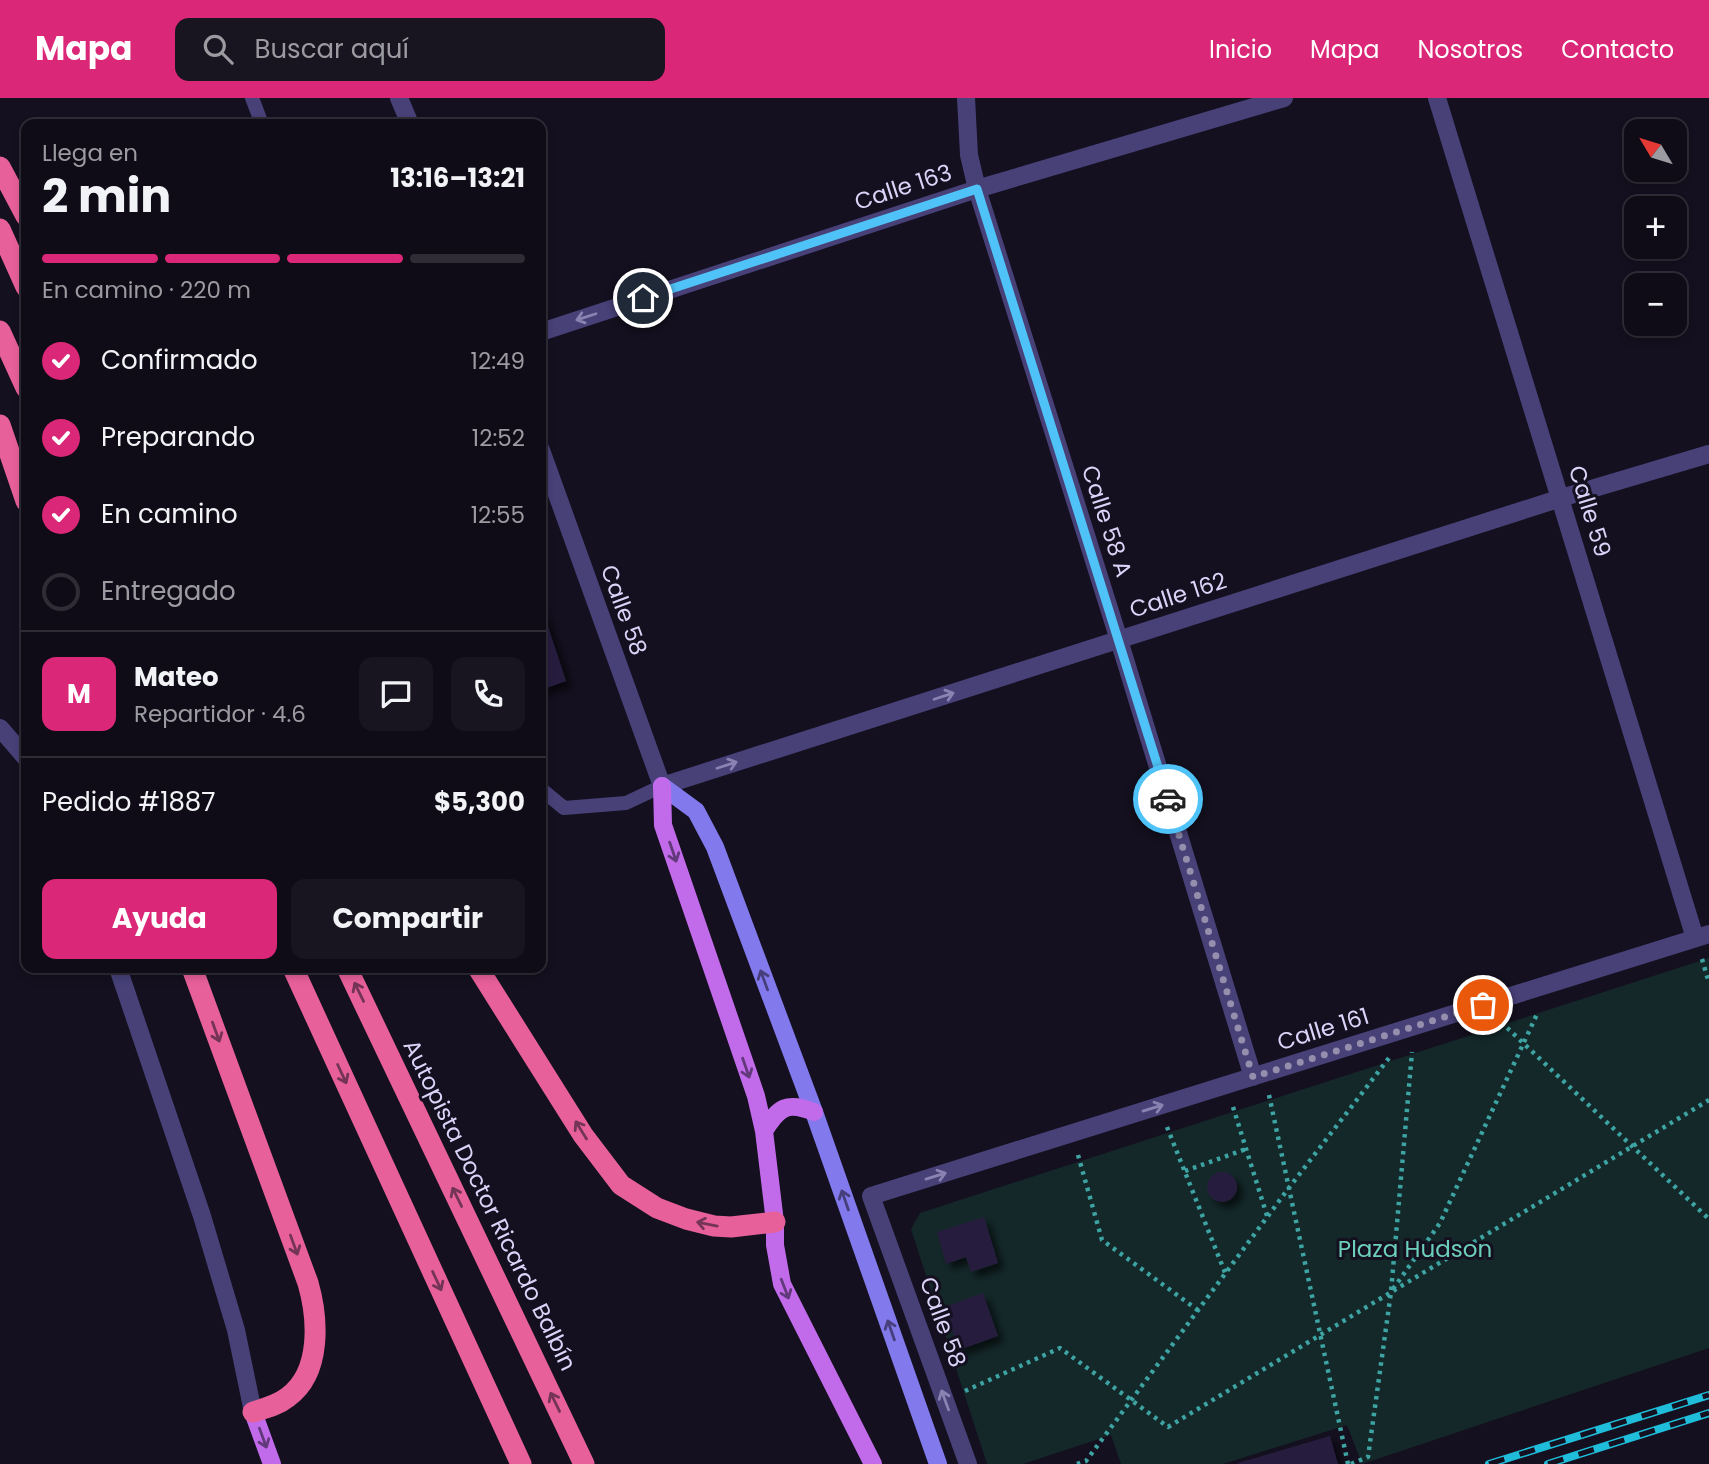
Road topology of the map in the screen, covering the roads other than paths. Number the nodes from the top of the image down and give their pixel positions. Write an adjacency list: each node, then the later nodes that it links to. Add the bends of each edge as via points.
1 (252, 98): 6 (lane)
2 (399, 98): 7 (street)
3 (966, 98): 9 (street, Calle 58 A)
4 (1284, 98): 9 (street, Calle 163)
5 (1437, 98): 20 (street, Calle 59)
6 (259, 119)
7 (408, 119)
8 (0, 167): 10 (highway)
9 (977, 189): 13 (street, Calle 163, one-way to 13); 21 (street, Calle 58 A)
10 (21, 207)
11 (0, 229): 12 (highway)
12 (21, 276)
13 (546, 330)
14 (0, 331): 15 (highway)
15 (21, 377)
16 (0, 425): 19 (highway)
17 (1709, 454): 20 (street, Calle 162)
18 (546, 464): 24 (street, Calle 58)
19 (21, 486)
20 (1561, 498): 21 (street, Calle 162); 26 (street, Calle 59)
21 (1119, 640): 24 (street, Calle 162, one-way to 21); 32 (street, Calle 58 A)
22 (0, 728): 23 (street)
23 (21, 752)
24 (662, 786): 25 (lane, via 626,803 564,808); 33 (main road, one-way to 24, via 715,847 696,811); 34 (main road, one-way to 34, via 663,825)
25 (546, 793)
26 (1702, 936): 32 (street, Calle 161)
27 (120, 973): 37 (street, via 202,1216 236,1330)
28 (194, 973): 37 (highway, one-way to 37, via 308,1283 316,1318 312,1354 300,1384 277,1405)
29 (295, 973): 39 (highway, one-way to 39)
30 (349, 973): 40 (highway, Autopista Doctor Ricardo Balbín, one-way to 30)
31 (481, 973): 36 (highway, one-way to 31, via 714,1226 657,1208 621,1185 583,1135)
32 (1259, 1075): 35 (street, Calle 161, one-way to 32)
33 (814, 1112): 34 (main road, via 784,1107); 42 (main road, one-way to 33)
34 (764, 1130): 36 (main road)
35 (871, 1196): 43 (street, Calle 58, one-way to 35)
36 (775, 1222): 41 (main road, one-way to 41, via 782,1284)
37 (253, 1412): 38 (main road, one-way to 38)
38 (272, 1464)
39 (521, 1464)
40 (584, 1464)
41 (873, 1464)
42 (938, 1464)
43 (968, 1464)

